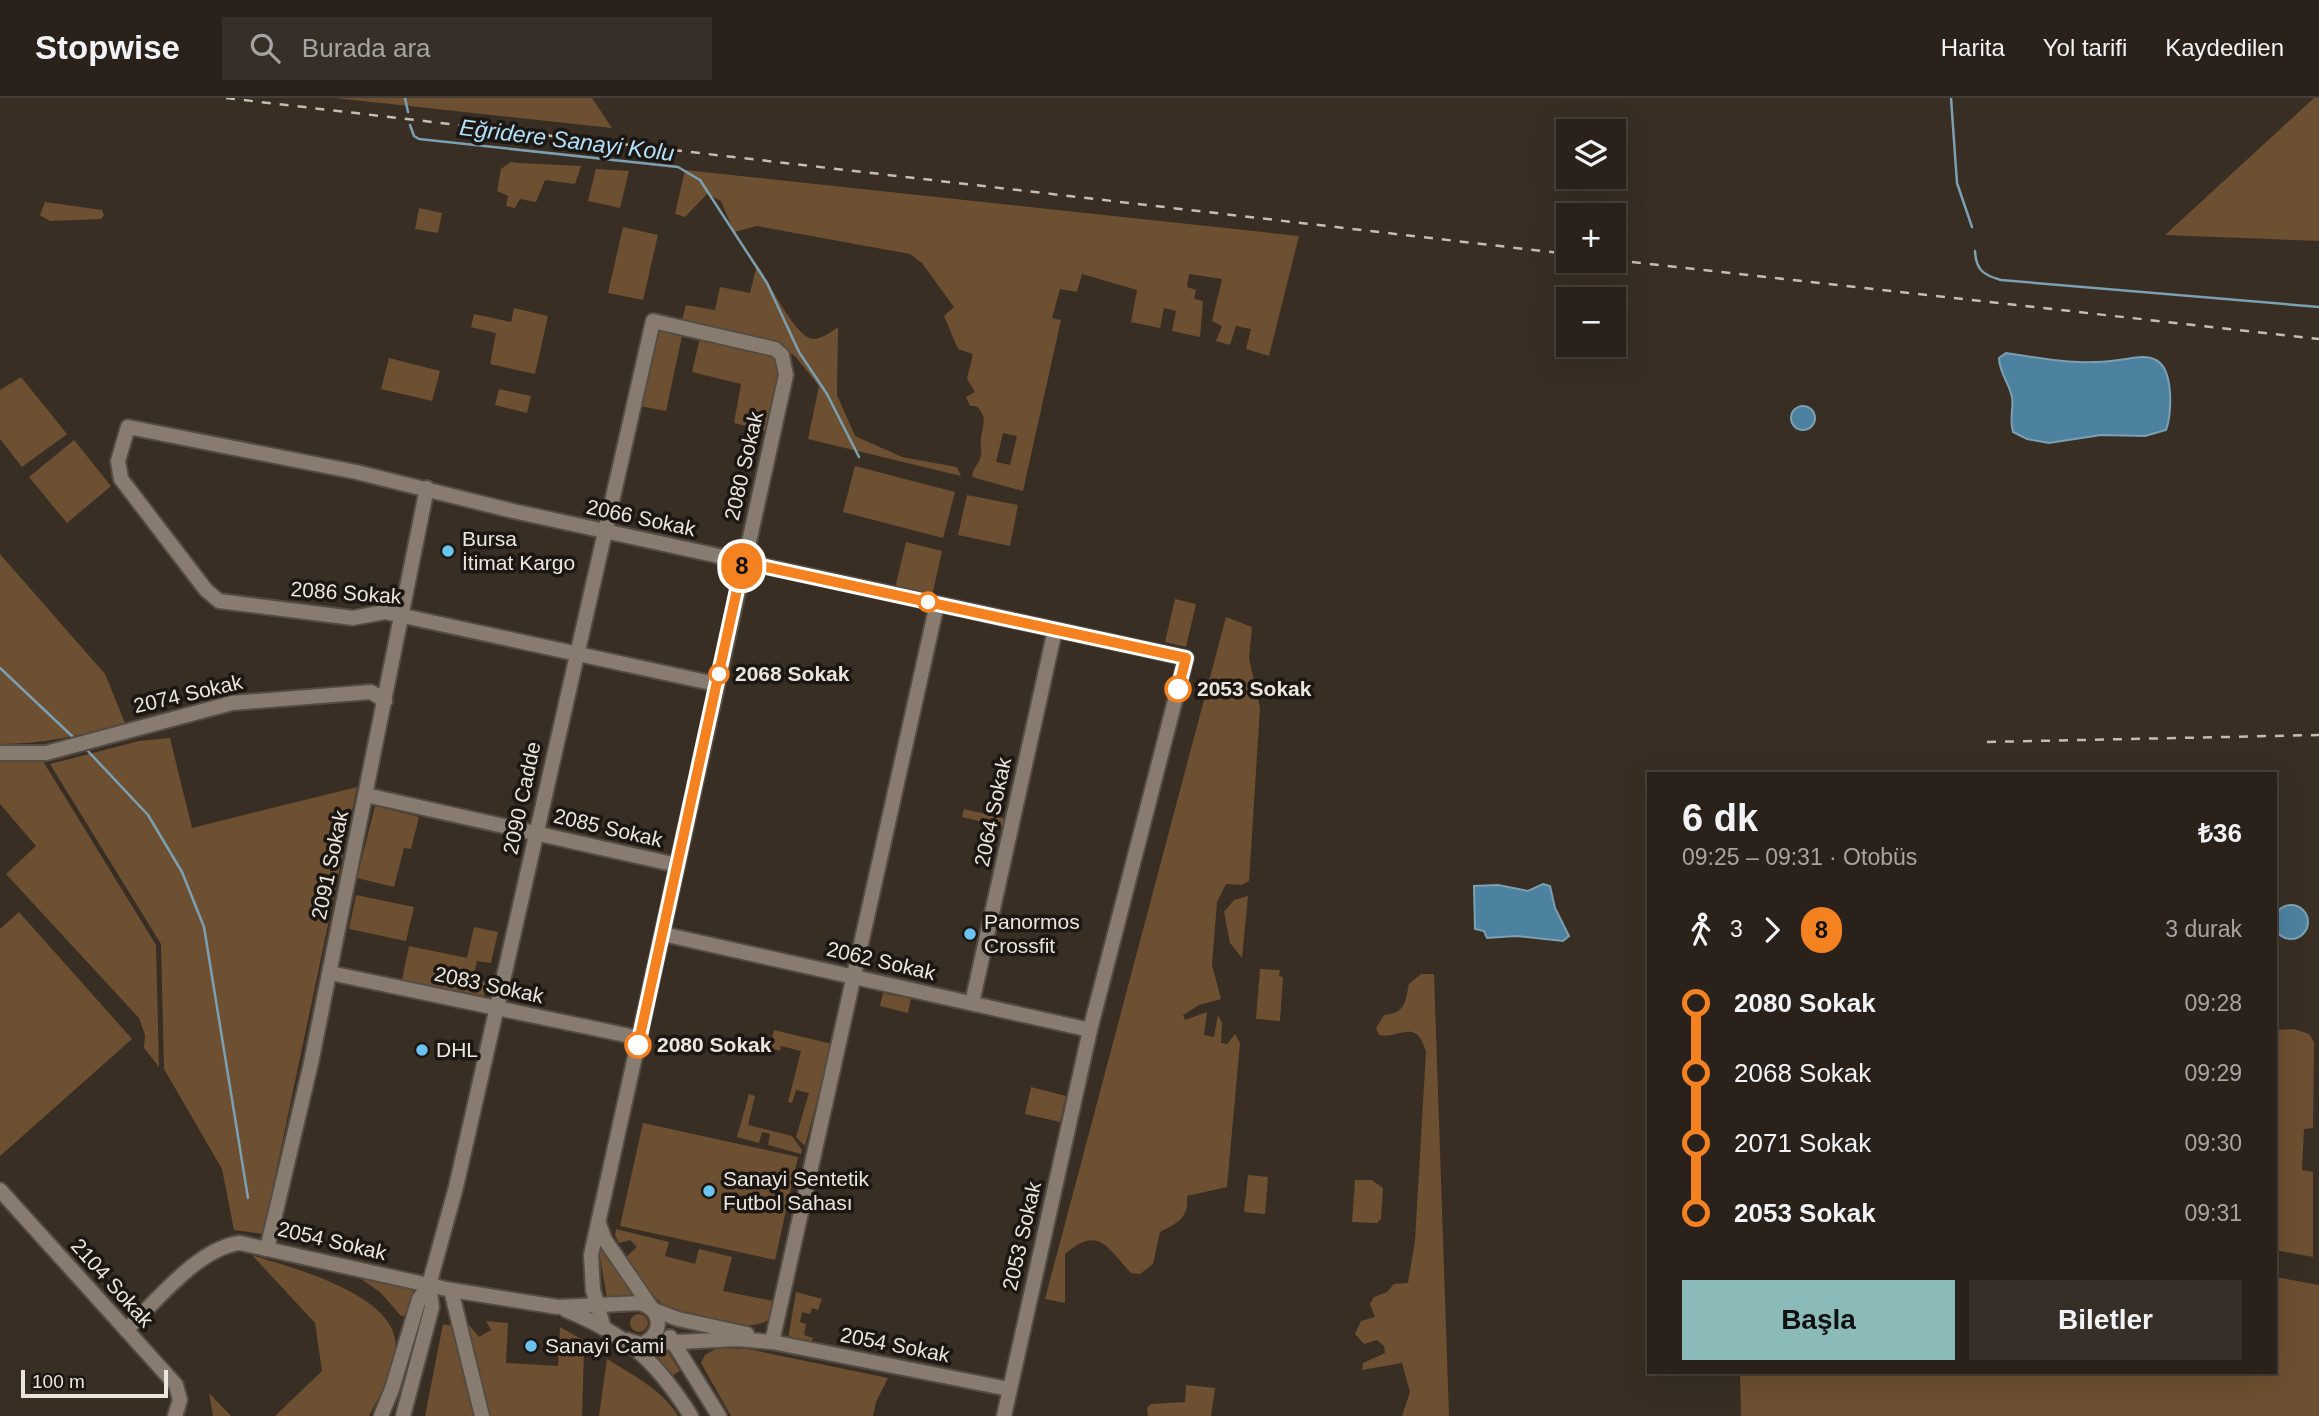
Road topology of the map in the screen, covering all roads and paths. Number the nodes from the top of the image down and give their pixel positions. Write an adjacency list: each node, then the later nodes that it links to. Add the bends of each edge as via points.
1 (653, 321): 4 (street, 2090 Cadde); 5 (street, 2080 Sokak, via 775,349 782,355 786,375)
2 (128, 427): 3 (street, 2066 Sokak); 7 (street, 2086 Sokak, via 118,461 121,479 214,598 353,618 379,612)
3 (427, 488): 4 (street, 2066 Sokak); 7 (street, 2091 Sokak)
4 (603, 531): 5 (street, 2066 Sokak); 9 (street, 2090 Cadde)
5 (743, 562): 6 (street, 2066 Sokak); 11 (street, 2080 Sokak)
6 (937, 604): 8 (street, 2066 Sokak); 19 (street)
7 (402, 617): 9 (street, 2086 Sokak); 12 (street, 2091 Sokak)
8 (1055, 630): 10 (street, 2066 Sokak); 20 (street, 2064 Sokak)
9 (576, 654): 11 (street, 2086 Sokak); 15 (street, 2090 Cadde)
10 (1186, 658): 22 (street, 2053 Sokak)
11 (716, 684): 16 (street, 2080 Sokak)
12 (385, 701): 13 (street, 2074 Sokak, via 370,692 247,701 46,753); 14 (street, 2091 Sokak)
13 (0, 753)
14 (366, 795): 15 (street, 2085 Sokak); 18 (street, 2091 Sokak)
15 (536, 833): 16 (street, 2085 Sokak); 21 (street, 2090 Cadde)
16 (677, 865): 17 (street, 2080 Sokak)
17 (663, 933): 19 (street, 2062 Sokak); 23 (street, 2080 Sokak)
18 (330, 972): 21 (street, 2083 Sokak); 26 (street, 2091 Sokak)
19 (854, 977): 20 (street, 2062 Sokak); 41 (street)
20 (972, 1003): 22 (street, 2062 Sokak)
21 (496, 1007): 23 (street, 2083 Sokak); 27 (street, 2090 Cadde)
22 (1090, 1030): 44 (street, 2053 Sokak)
23 (640, 1038): 25 (street, 2080 Sokak)
24 (0, 1190): 34 (street, 2104 Sokak)
25 (599, 1224): 30 (street, 2080 Sokak, via 592,1255); 32 (street)
26 (267, 1249): 27 (street, 2054 Sokak); 34 (street, 2054 Sokak, via 240,1243 214,1249)
27 (429, 1285): 28 (street, 2054 Sokak); 36 (street, 2090 Cadde, via 419,1299); 37 (street, 2090 Cadde, via 433,1301)
28 (451, 1290): 31 (street, 2054 Sokak); 49 (street)
29 (634, 1304): 30 (street, 2054 Sokak); 32 (street, 2054 Sokak); 35 (street, via 619,1317)
30 (597, 1306): 31 (street, 2054 Sokak); 33 (street, 2080 Sokak)
31 (558, 1307): 33 (street, 2054 Sokak)
32 (655, 1313): 38 (street, via 656,1334); 39 (street); 41 (street, 2054 Sokak)
33 (603, 1325): 35 (street, 2054 Sokak)
34 (126, 1330): 45 (street, 2104 Sokak, via 176,1385 180,1400)
35 (624, 1338): 38 (street, 2054 Sokak); 50 (street, via 671,1384)
36 (408, 1340): 37 (street, via 416,1344); 46 (street, 2090 Cadde)
37 (425, 1341): 43 (street, 2090 Cadde)
38 (646, 1342): 39 (street, 2054 Sokak)
39 (674, 1342): 40 (street, 2054 Sokak); 42 (street)
40 (701, 1342): 41 (street, 2054 Sokak); 42 (street, via 692,1349)
41 (772, 1342): 44 (street, 2054 Sokak)
42 (688, 1366): 51 (street)
43 (419, 1367): 47 (street); 48 (street)
44 (1009, 1389): 52 (street, 2053 Sokak)
45 (176, 1413)
46 (381, 1416)
47 (403, 1416)
48 (413, 1416)
49 (482, 1416)
50 (691, 1416)
51 (719, 1416)
52 (1004, 1416)

